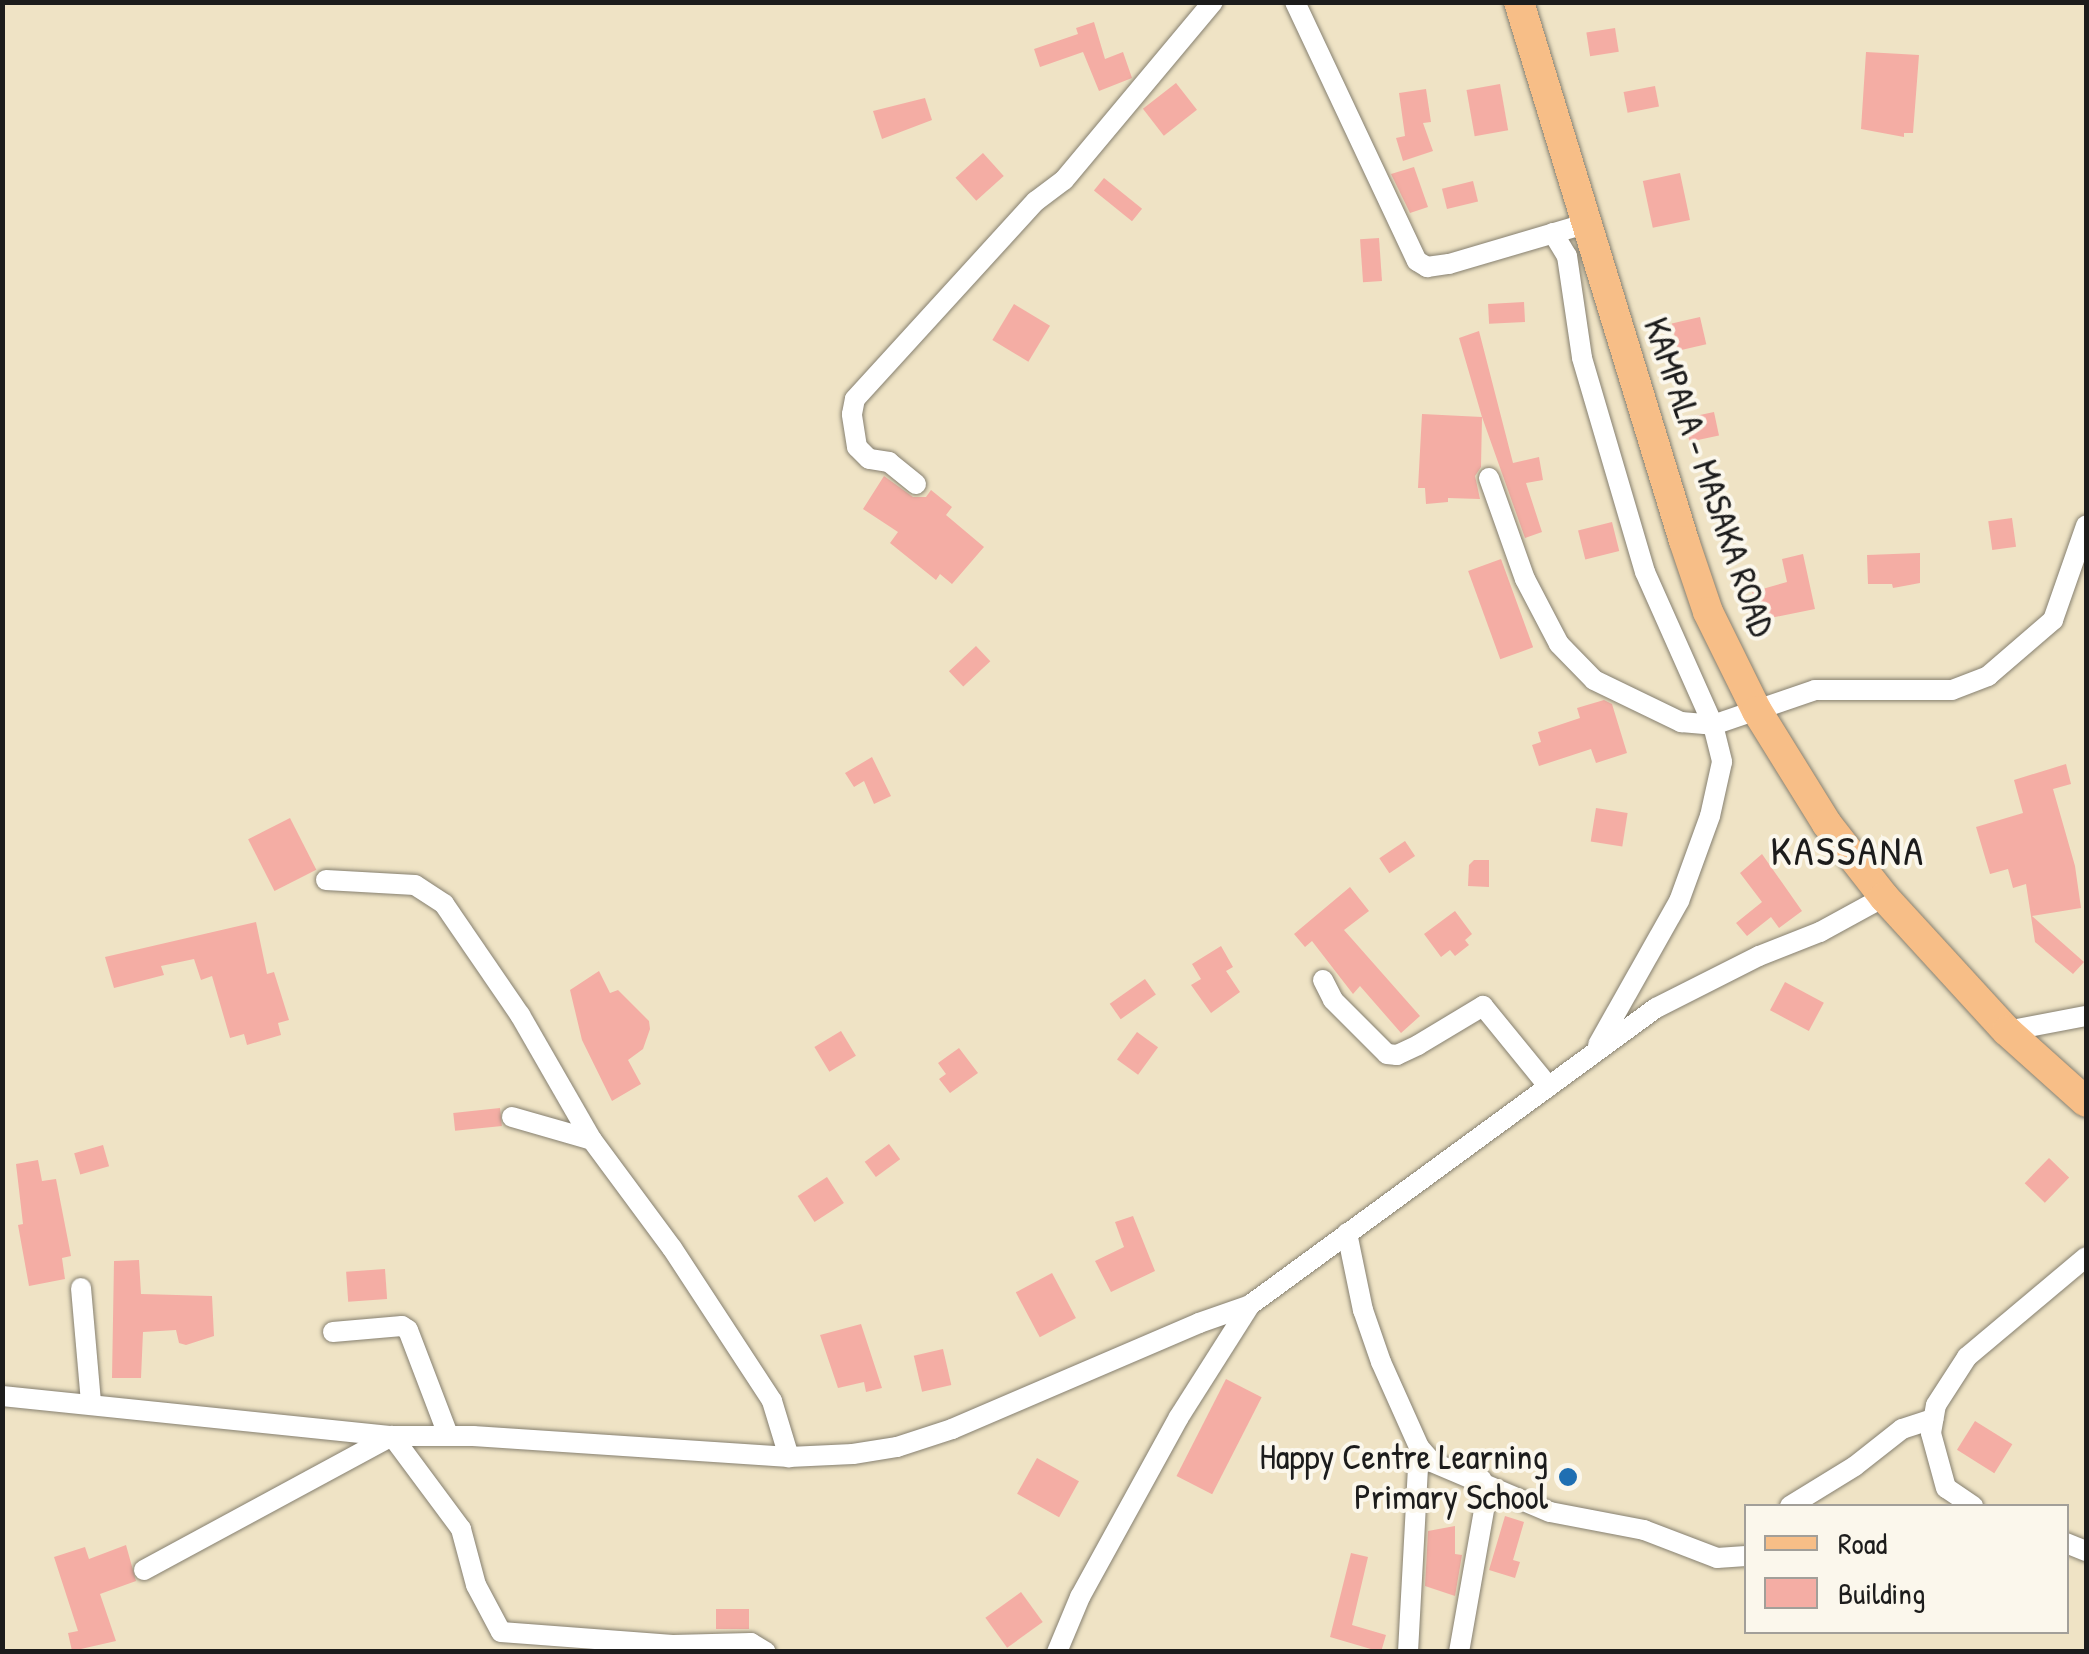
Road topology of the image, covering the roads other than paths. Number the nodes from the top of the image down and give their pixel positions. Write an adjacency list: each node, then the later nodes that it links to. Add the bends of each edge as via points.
1 (1214, 2): 7 (street, via 1064,180 1036,201 855,399 862,455 889,462)
2 (1296, 2): 5 (street, via 1417,261 1449,264)
3 (1519, 2): 4 (main road, KAMPALA - MASAKA ROAD)
4 (1585, 224): 5 (street); 9 (main road, KAMPALA - MASAKA ROAD, via 1708,612)
5 (1553, 233): 10 (street, via 1567,256 1582,358 1645,572)
6 (1489, 478): 10 (street, via 1524,579 1559,644 1594,680 1639,705 1681,722)
7 (916, 484)
8 (2086, 526): 9 (street, via 2053,620 1988,676 1952,690 1815,690)
9 (1757, 711): 10 (street); 12 (main road, KAMPALA - MASAKA ROAD, via 1827,824)
10 (1713, 725): 16 (street, via 1722,762 1692,867)
11 (326, 880): 20 (street, via 415,885 431,892 520,1015)
12 (1884, 897): 15 (main road, KAMPALA - MASAKA ROAD); 16 (street, via 1656,1008)
13 (1324, 980): 17 (street, via 1333,1000 1387,1054 1397,1055 1483,1006)
14 (2086, 1016): 15 (street)
15 (2007, 1030): 18 (main road, KAMPALA - MASAKA ROAD)
16 (1595, 1051): 17 (street)
17 (1549, 1087): 21 (street)
18 (2086, 1102)
19 (512, 1117): 20 (street)
20 (592, 1140): 32 (street, via 772,1401)
21 (1347, 1233): 24 (street); 31 (street, via 1369,1327)
22 (2086, 1257): 28 (street, via 1967,1357)
23 (82, 1288): 27 (street)
24 (1250, 1305): 32 (street, via 952,1429 897,1447); 40 (street, via 1178,1417)
25 (333, 1332): 29 (street, via 408,1330)
26 (2, 1396): 27 (street)
27 (91, 1403): 30 (street)
28 (1933, 1419): 34 (street, via 1902,1429); 35 (street, via 1946,1488)
29 (448, 1435): 30 (street); 32 (street)
30 (392, 1436): 37 (street); 38 (street, via 461,1529 476,1585)
31 (1419, 1446): 33 (street, via 1439,1467); 41 (street)
32 (789, 1457)
33 (1482, 1480): 36 (street, via 1550,1512 1644,1530 1717,1558); 42 (street, via 1486,1494)
34 (1793, 1504)
35 (1971, 1504)
36 (1744, 1556)
37 (144, 1570)
38 (505, 1642): 39 (street, via 751,1643)
39 (766, 1652)
40 (1057, 1652)
41 (1408, 1652)
42 (1459, 1652)

